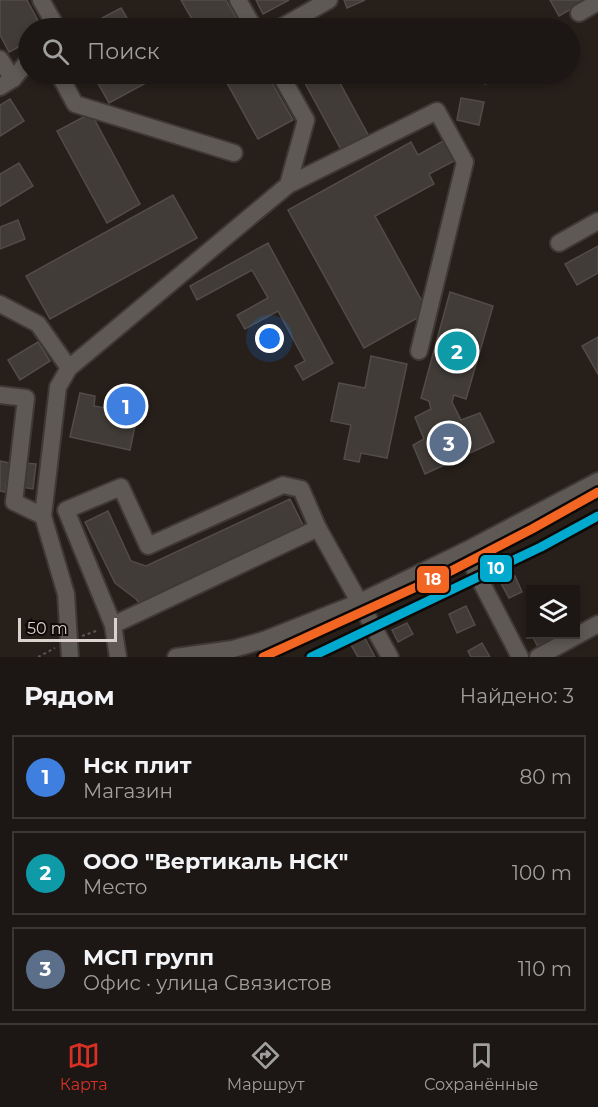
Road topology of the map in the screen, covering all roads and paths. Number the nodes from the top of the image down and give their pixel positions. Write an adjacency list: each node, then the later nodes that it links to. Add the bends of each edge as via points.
1 (41, 0): 6 (street)
2 (238, 0): 7 (street)
3 (329, 0): 8 (street)
4 (598, 2): 5 (street)
5 (579, 13)
6 (51, 18)
7 (248, 18)
8 (298, 18)
9 (0, 58): 11 (street)
10 (18, 71): 11 (street)
11 (6, 83)
12 (64, 84): 14 (street, via 75,104)
13 (286, 84): 15 (street, via 306,120)
14 (234, 153)
15 (288, 185): 19 (street, via 437,111 465,162); 20 (street)
16 (598, 221): 17 (street)
17 (559, 243)
18 (0, 304): 20 (street, via 38,324)
19 (419, 351)
20 (69, 368): 23 (street, via 58,387)
21 (0, 395): 23 (street, via 26,398 14,502)
22 (598, 480): 25 (street)
23 (43, 516): 32 (street, via 66,594)
24 (318, 528): 26 (street); 28 (street); 28 (street, via 301,489 283,484 148,546 121,487 66,510)
25 (465, 551): 26 (street); 37 (street)
26 (360, 602): 29 (street); 36 (street)
27 (598, 624): 38 (street)
28 (113, 625): 33 (street)
29 (264, 640): 34 (street); 35 (street)
30 (50, 650): 31 (path)
31 (52, 657)
32 (70, 657)
33 (118, 657)
34 (176, 657)
35 (271, 657)
36 (390, 657)
37 (520, 657)
38 (538, 657)

